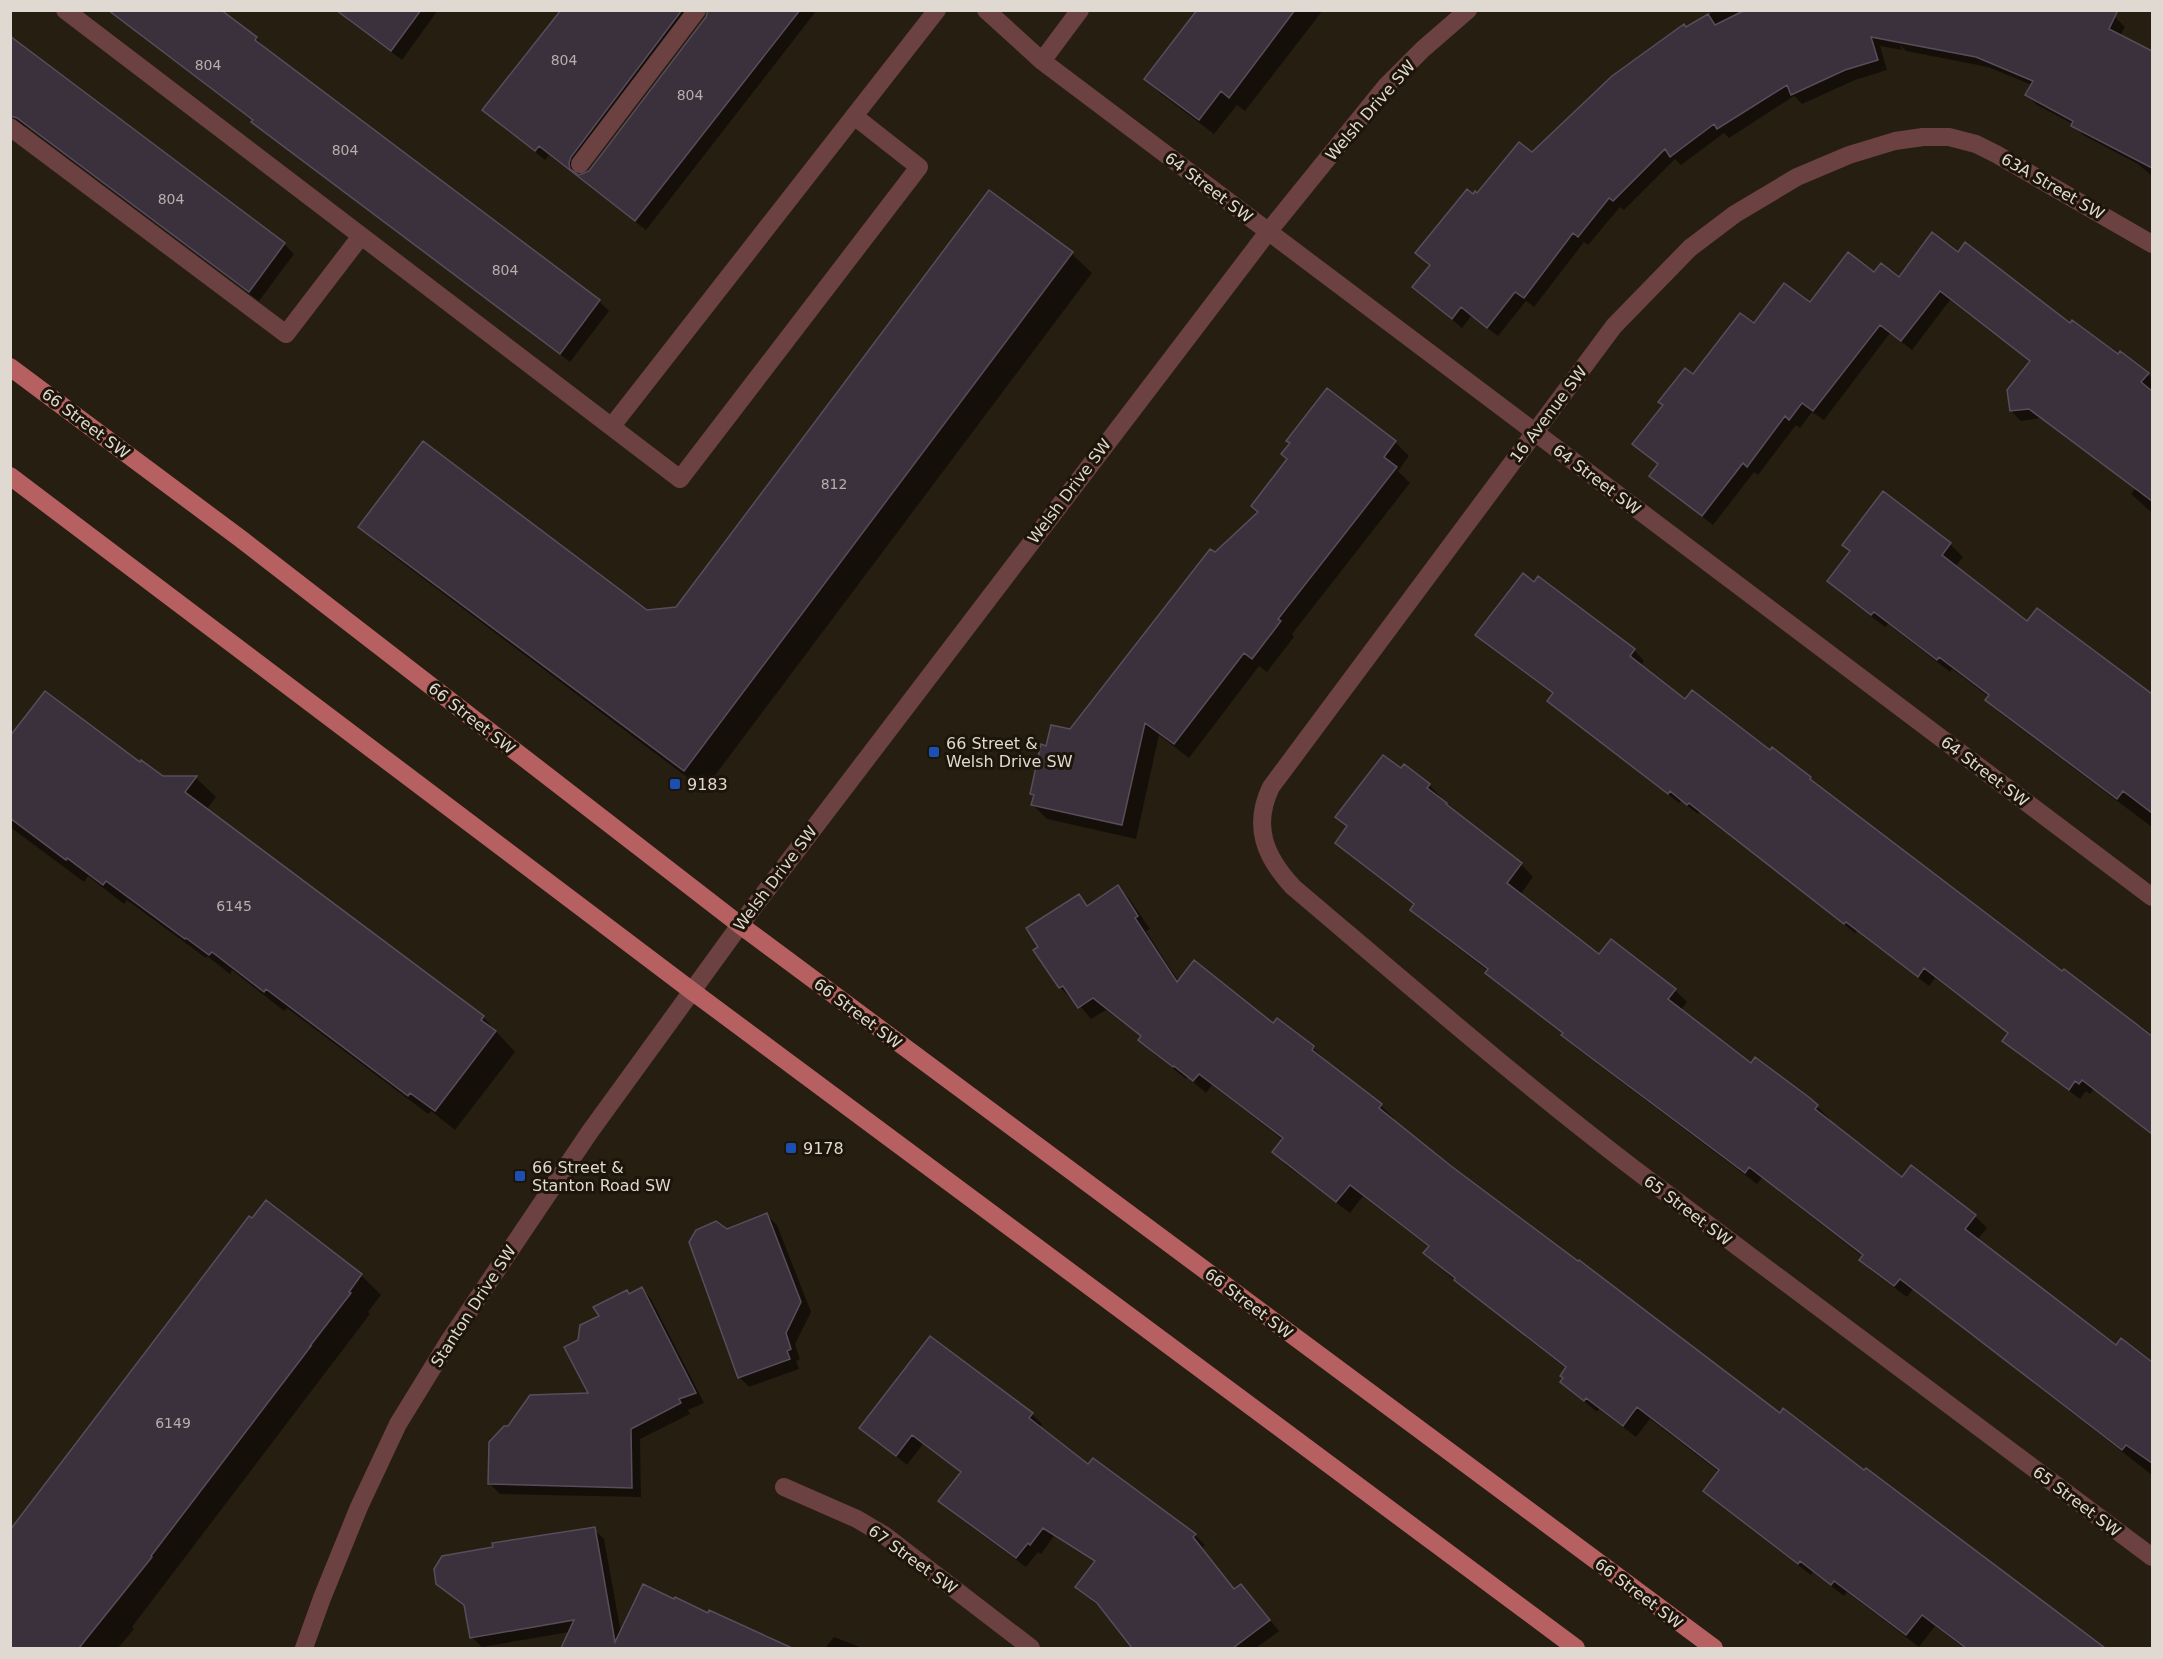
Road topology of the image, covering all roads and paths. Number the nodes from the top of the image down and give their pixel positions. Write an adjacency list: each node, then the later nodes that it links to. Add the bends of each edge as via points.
1 (65, 10): 13 (street)
2 (698, 10): 11 (street)
3 (937, 10): 8 (street)
4 (986, 10): 7 (street, 64 Street SW)
5 (1080, 10): 7 (street)
6 (1468, 10): 12 (street, Welsh Drive SW, via 1387,85)
7 (1042, 61): 12 (street, 64 Street SW)
8 (854, 116): 16 (street); 16 (street, via 919,167 680,478)
9 (10, 128): 13 (street, via 286,334)
10 (1949, 137): 14 (street, 63A Street SW, via 1996,154); 17 (street, 16 Avenue SW, via 1923,136 1849,154 1797,177 1735,214 1690,248 1614,326)
11 (580, 164)
12 (1268, 232): 17 (street, 64 Street SW); 21 (street, Welsh Drive SW)
13 (361, 236): 16 (street)
14 (2152, 244)
15 (10, 367): 21 (main road, 66 Street SW)
16 (612, 426)
17 (1534, 432): 19 (street, 16 Avenue SW, via 1271,787 1262,813); 20 (street, 64 Street SW)
18 (10, 476): 22 (main road)
19 (1262, 827): 24 (street, 65 Street SW, via 1270,858 1293,887 1509,1070 1641,1174)
20 (2152, 897)
21 (740, 925): 22 (street, Welsh Drive SW); 28 (main road, 66 Street SW)
22 (692, 991): 25 (street, Stanton Drive SW, via 582,1143 398,1424 359,1507); 27 (main road)
23 (784, 1487): 26 (street, 67 Street SW, via 884,1535)
24 (2152, 1557)
25 (304, 1648)
26 (1031, 1648)
27 (1576, 1648)
28 (1714, 1648)

